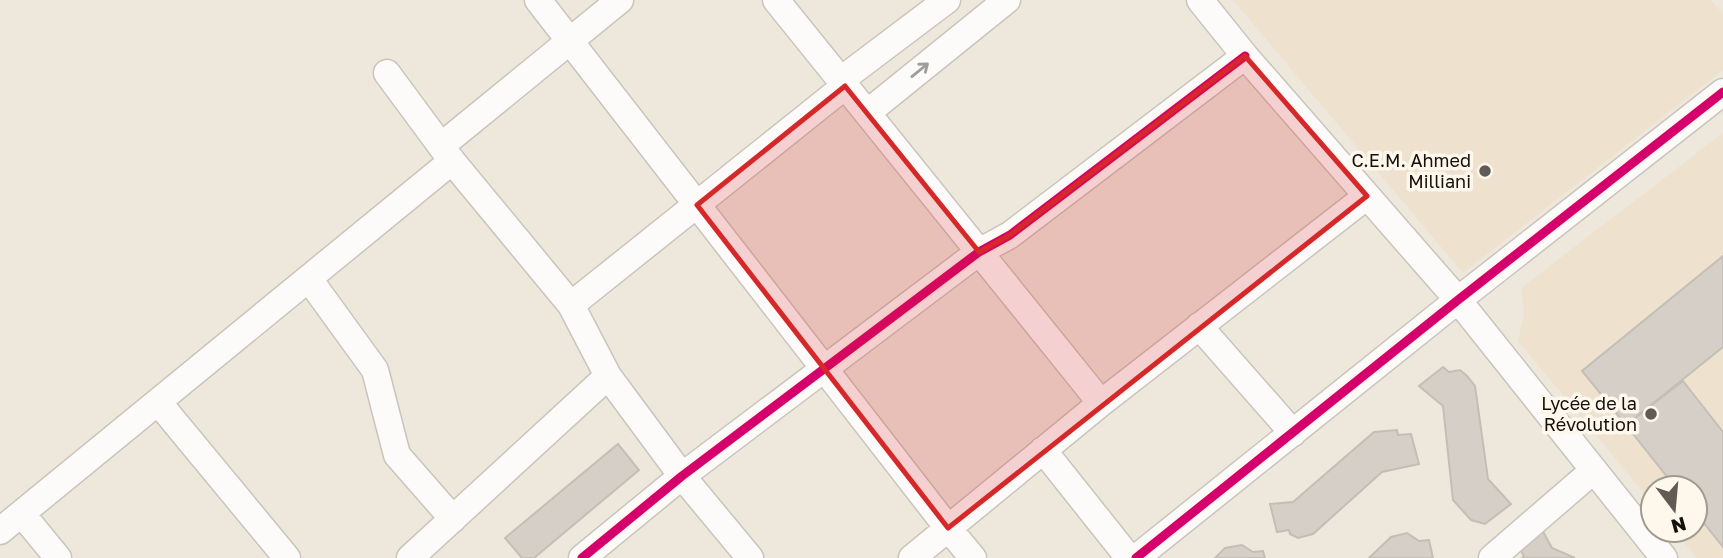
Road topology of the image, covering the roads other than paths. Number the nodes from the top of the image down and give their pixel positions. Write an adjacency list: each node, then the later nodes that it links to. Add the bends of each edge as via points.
1 (538, 0): 7 (street)
2 (620, 0): 7 (street)
3 (776, 0): 10 (street)
4 (947, 0): 10 (street)
5 (1007, 0): 12 (street, one-way to 5)
6 (1200, 0): 8 (street)
7 (570, 41): 13 (street); 15 (street)
8 (1245, 56): 14 (street); 16 (street, via 1010,235)
9 (387, 73): 13 (street)
10 (843, 83): 12 (street); 15 (street)
11 (1723, 92): 18 (street)
12 (867, 113): 16 (street)
13 (446, 154): 17 (street); 19 (street)
14 (1367, 196): 18 (street); 20 (street)
15 (697, 205): 19 (street); 21 (street)
16 (979, 252): 21 (street); 24 (street)
17 (309, 279): 23 (street); 30 (street, via 375,370 397,455)
18 (1458, 300): 25 (street); 27 (street)
19 (571, 305): 22 (street)
20 (1199, 326): 24 (street); 25 (street)
21 (825, 368): 28 (street); 31 (street)
22 (608, 376): 28 (street); 30 (street)
23 (158, 402): 29 (street); 34 (street)
24 (1101, 403): 26 (street)
25 (1293, 433): 41 (street)
26 (1043, 450): 31 (street); 40 (street)
27 (1594, 470): 42 (street); 43 (street)
28 (682, 476): 36 (street); 37 (street)
29 (22, 514): 32 (street); 33 (street)
30 (453, 519): 35 (street)
31 (948, 528): 38 (street); 39 (street)
32 (0, 531)
33 (58, 558)
34 (287, 558)
35 (410, 558)
36 (582, 558)
37 (750, 558)
38 (912, 558)
39 (973, 558)
40 (1129, 558)
41 (1136, 558)
42 (1492, 558)
43 (1664, 558)

